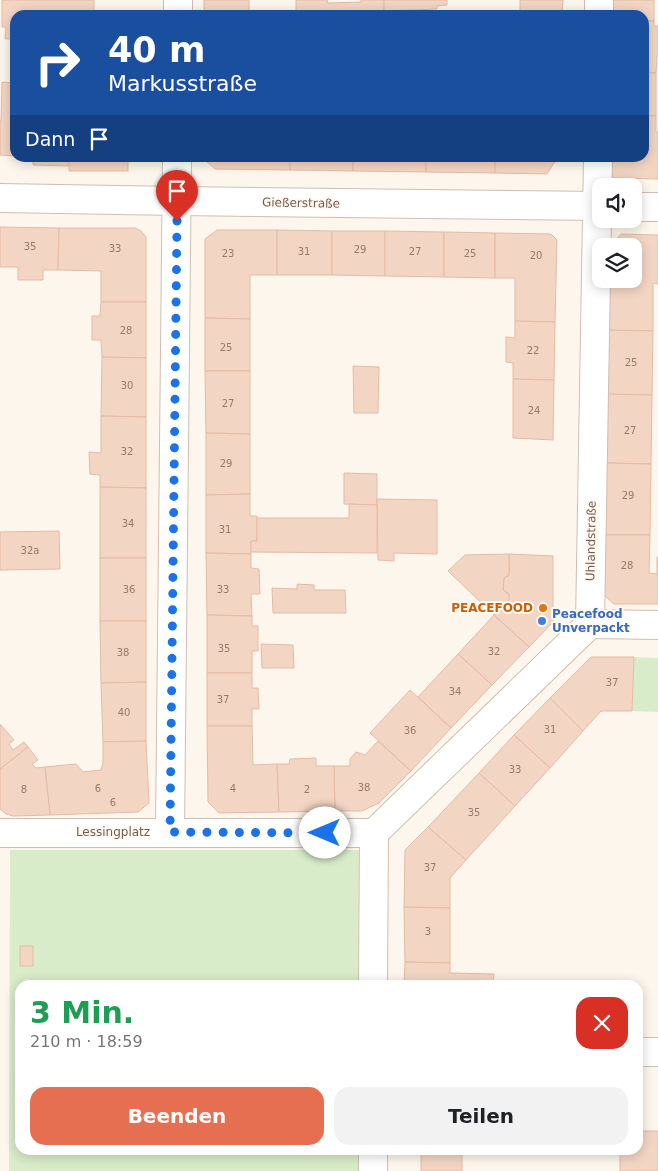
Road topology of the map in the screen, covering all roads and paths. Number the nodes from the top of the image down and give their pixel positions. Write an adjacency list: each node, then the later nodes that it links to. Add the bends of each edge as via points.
1 (177, 162): 5 (street)
2 (598, 162): 3 (street, Uhlandstraße)
3 (598, 178)
4 (0, 198): 5 (street, Gießerstraße)
5 (177, 202): 6 (street, Gießerstraße); 12 (street)
6 (592, 206)
7 (642, 207): 8 (street)
8 (658, 207)
9 (599, 228): 10 (street, Uhlandstraße)
10 (590, 624): 11 (street); 14 (street)
11 (658, 625)
12 (170, 832): 13 (street, Lessingplatz); 14 (street, Lessingplatz)
13 (0, 833)
14 (374, 833): 15 (street)
15 (373, 980)
16 (643, 1052): 17 (street)
17 (658, 1052)
18 (373, 1155): 19 (street)
19 (372, 1171)

